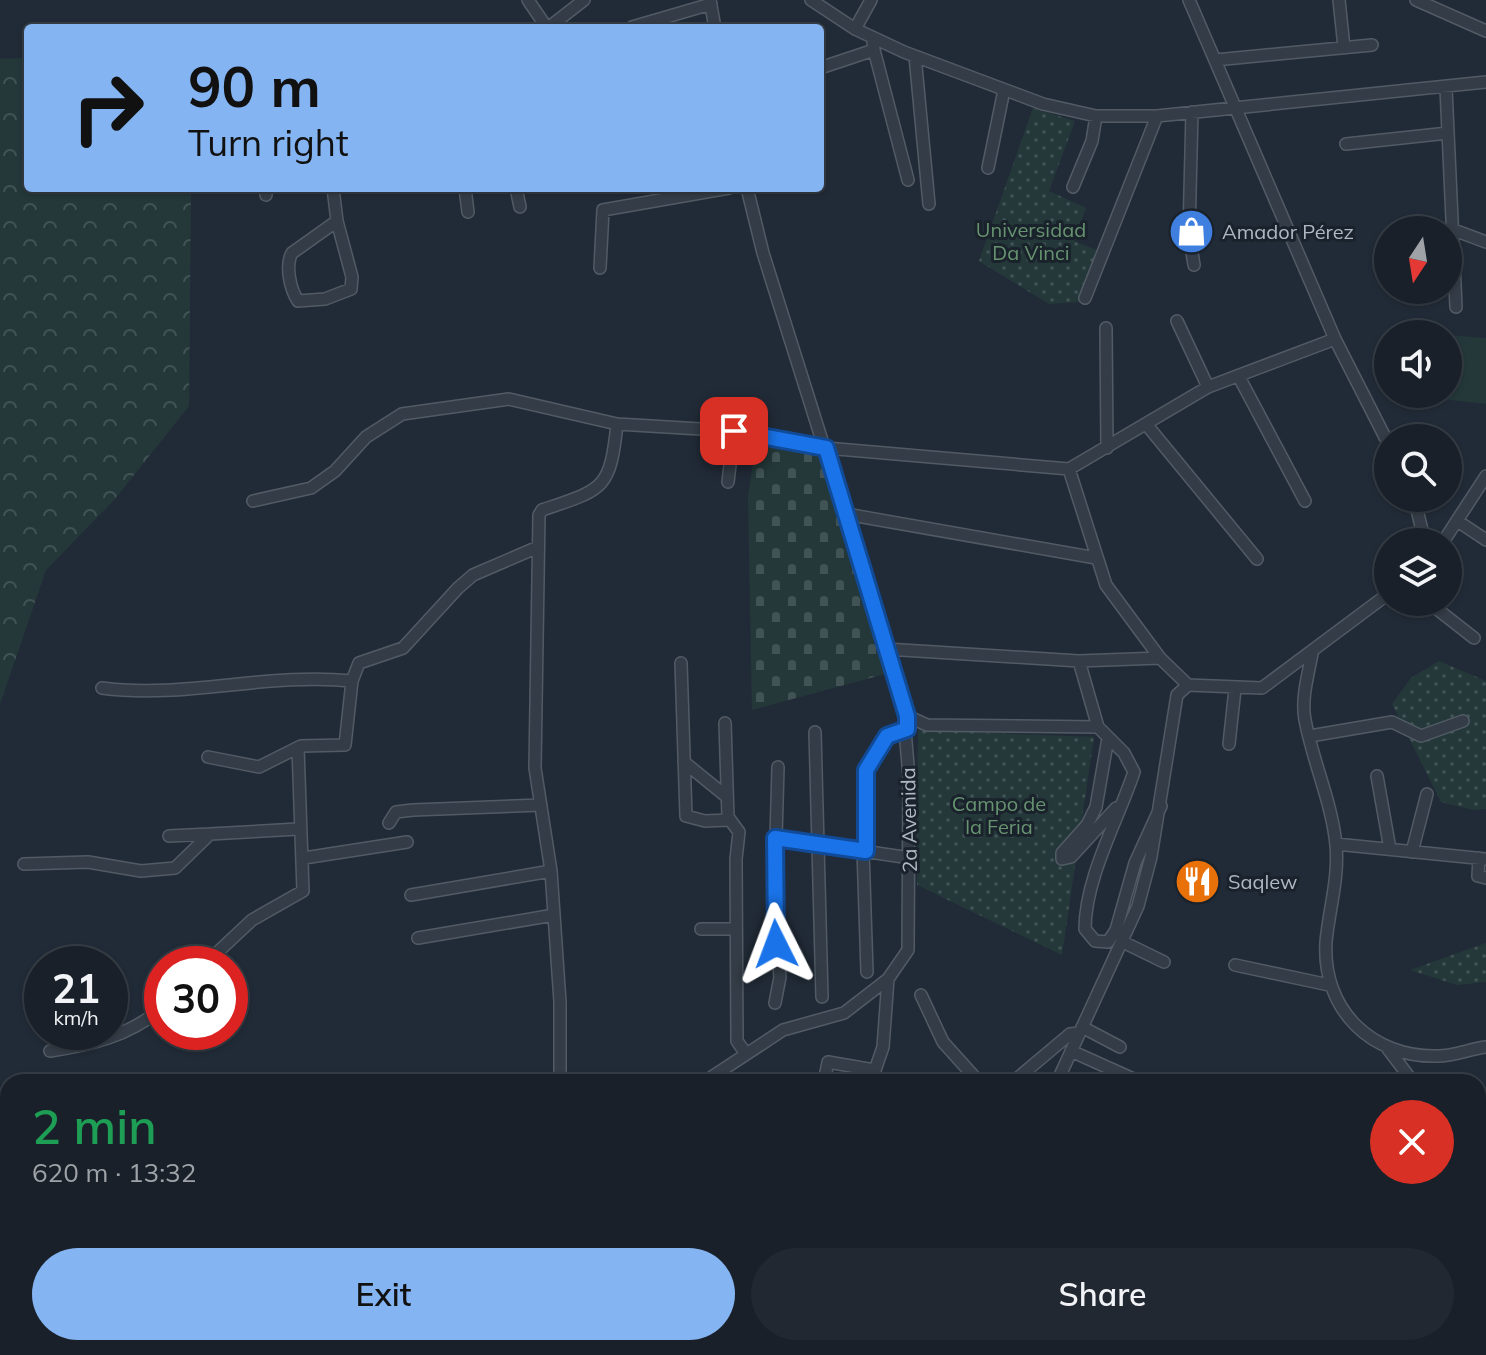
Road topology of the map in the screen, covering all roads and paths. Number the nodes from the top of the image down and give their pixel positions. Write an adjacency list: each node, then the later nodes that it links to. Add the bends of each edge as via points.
1 (530, 0): 9 (street)
2 (584, 0): 10 (street)
3 (811, 0): 13 (street)
4 (871, 0): 13 (street)
5 (1189, 0): 19 (street)
6 (1339, 0): 17 (street)
7 (1416, 0): 14 (street)
8 (711, 2): 11 (street); 12 (street)
9 (545, 24)
10 (553, 24)
11 (641, 24)
12 (714, 24)
13 (855, 29): 15 (street)
14 (1486, 31)
15 (873, 44): 18 (street); 20 (street); 31 (street)
16 (1372, 45): 17 (street)
17 (1344, 47): 19 (street)
18 (915, 56): 23 (street); 38 (street)
19 (1215, 60): 24 (street)
20 (824, 66)
21 (1486, 82): 22 (street)
22 (1446, 88): 24 (street); 28 (street)
23 (1004, 90): 26 (street); 30 (street)
24 (1233, 108): 25 (street); 52 (street)
25 (1192, 112): 27 (street); 45 (street, via 1189,233)
26 (1096, 116): 27 (street); 32 (street)
27 (1157, 116): 47 (street)
28 (1448, 133): 29 (street); 41 (street)
29 (1346, 144)
30 (988, 168)
31 (908, 180)
32 (1073, 187)
33 (333, 192): 42 (street)
34 (466, 192): 40 (street)
35 (517, 192): 39 (street)
36 (706, 192): 46 (street, via 603,210)
37 (748, 192): 59 (street, 2a Avenida)
38 (929, 204)
39 (520, 207)
40 (468, 212)
41 (1453, 216)
42 (337, 221): 42 (street, via 290,256 292,293 298,301 325,299 353,285)
43 (1462, 233): 44 (street)
44 (1486, 242)
45 (1194, 265)
46 (600, 268)
47 (1085, 298)
48 (1456, 304): 49 (street)
49 (1456, 307)
50 (1177, 321): 54 (street)
51 (1106, 328): 60 (street)
52 (1335, 339): 53 (street); 57 (street)
53 (1239, 377): 54 (street); 65 (street)
54 (1208, 387): 56 (street)
55 (617, 424): 58 (street); 64 (street, via 509,399 402,414 366,437 311,488); 70 (street, via 613,466 606,479 585,495 542,510)
56 (1146, 424): 60 (street); 72 (street)
57 (1378, 424)
58 (734, 431): 59 (street); 63 (street)
59 (826, 448): 61 (street); 66 (street, 2a Avenida)
60 (1107, 448): 61 (street)
61 (1069, 469): 71 (street)
62 (1486, 476): 67 (street)
63 (728, 482)
64 (253, 501)
65 (1305, 501)
66 (846, 514): 71 (street); 76 (street, 2a Avenida)
67 (1459, 522): 68 (street); 69 (street)
68 (1454, 528)
69 (1486, 540)
70 (538, 547): 81 (street, via 473,575 403,648 359,663); 102 (street, via 535,768)
71 (1096, 558): 78 (street, via 1106,585)
72 (1257, 559)
73 (1374, 605): 77 (street)
74 (1446, 616): 75 (street)
75 (1474, 638)
76 (886, 649): 79 (street); 85 (street, 2a Avenida)
77 (1312, 654): 84 (street, via 1262,688); 91 (street, via 1305,719)
78 (1160, 658): 79 (street); 82 (street)
79 (1079, 661): 88 (street)
80 (681, 663): 96 (street)
81 (352, 681): 83 (street, via 287,677 135,692); 94 (street, via 345,745)
82 (1188, 685): 84 (street); 103 (street, via 1177,695)
83 (102, 688)
84 (1235, 689): 93 (street)
85 (907, 716): 88 (street, via 927,725); 89 (street, 2a Avenida)
86 (1463, 721): 91 (street, via 1421,736 1392,722)
87 (725, 723): 100 (street)
88 (1098, 727): 92 (street)
89 (907, 729): 114 (street, via 887,736 866,770); 117 (street, 2a Avenida)
90 (815, 732): 111 (street)
91 (1310, 736): 112 (street)
92 (1108, 738): 101 (street, via 1134,772); 101 (street, via 1096,807 1062,859 1071,857)
93 (1229, 744)
94 (298, 748): 95 (street, via 259,767); 106 (street)
95 (208, 757)
96 (684, 762): 100 (street); 104 (street, via 686,816)
97 (778, 767): 109 (street)
98 (1377, 776): 113 (street)
99 (1427, 794): 115 (street)
100 (727, 797): 104 (street)
101 (1122, 802): 103 (street, via 1085,918 1089,937 1102,943 1116,930 1135,863)
102 (541, 805): 105 (street, via 396,812); 120 (street)
103 (1161, 806): 127 (street, via 1145,881)
104 (728, 820): 125 (street, via 739,832)
105 (389, 823)
106 (298, 829): 107 (street); 116 (street)
107 (210, 834): 108 (street); 119 (street, via 175,868)
108 (169, 836)
109 (775, 838): 111 (street); 136 (street, via 780,977)
110 (407, 842): 116 (street)
111 (818, 843): 114 (street); 135 (street)
112 (1336, 844): 113 (street); 133 (street, via 1336,885 1326,940)
113 (1390, 849): 115 (street)
114 (864, 850): 117 (street); 131 (street)
115 (1412, 852): 118 (street)
116 (304, 858): 128 (street, via 303,891 252,920)
117 (910, 858): 132 (street, 2a Avenida, via 908,950)
118 (1483, 858): 121 (street, via 1478,876)
119 (24, 864)
120 (551, 871): 122 (street); 123 (street)
121 (1486, 878)
122 (411, 895)
123 (554, 915): 126 (street); 145 (street)
124 (701, 929): 125 (street)
125 (736, 929): 144 (street, via 737,1041)
126 (418, 938)
127 (1123, 942): 129 (street); 138 (street)
128 (224, 946)
129 (1164, 962)
130 (1235, 965): 133 (street)
131 (867, 972)
132 (888, 979): 144 (street, via 844,1013 783,1030); 149 (street, 2a Avenida, via 883,1047)
133 (1329, 985): 141 (street, via 1337,1005 1359,1030)
134 (921, 995): 150 (street, via 943,1042)
135 (822, 997)
136 (775, 1003)
137 (144, 1020): 142 (street, via 96,1044)
138 (1081, 1030): 139 (street); 143 (street); 151 (street)
139 (1120, 1047)
140 (1486, 1047): 141 (street, via 1442,1057)
141 (1388, 1049): 154 (street)
142 (50, 1051)
143 (1071, 1051): 152 (street); 153 (street)
144 (746, 1054): 146 (street)
145 (560, 1074)
146 (716, 1074)
147 (826, 1074): 148 (street, via 828,1062)
148 (867, 1074)
149 (874, 1074)
150 (972, 1074)
151 (1022, 1074)
152 (1061, 1074)
153 (1122, 1074)
154 (1407, 1074)

